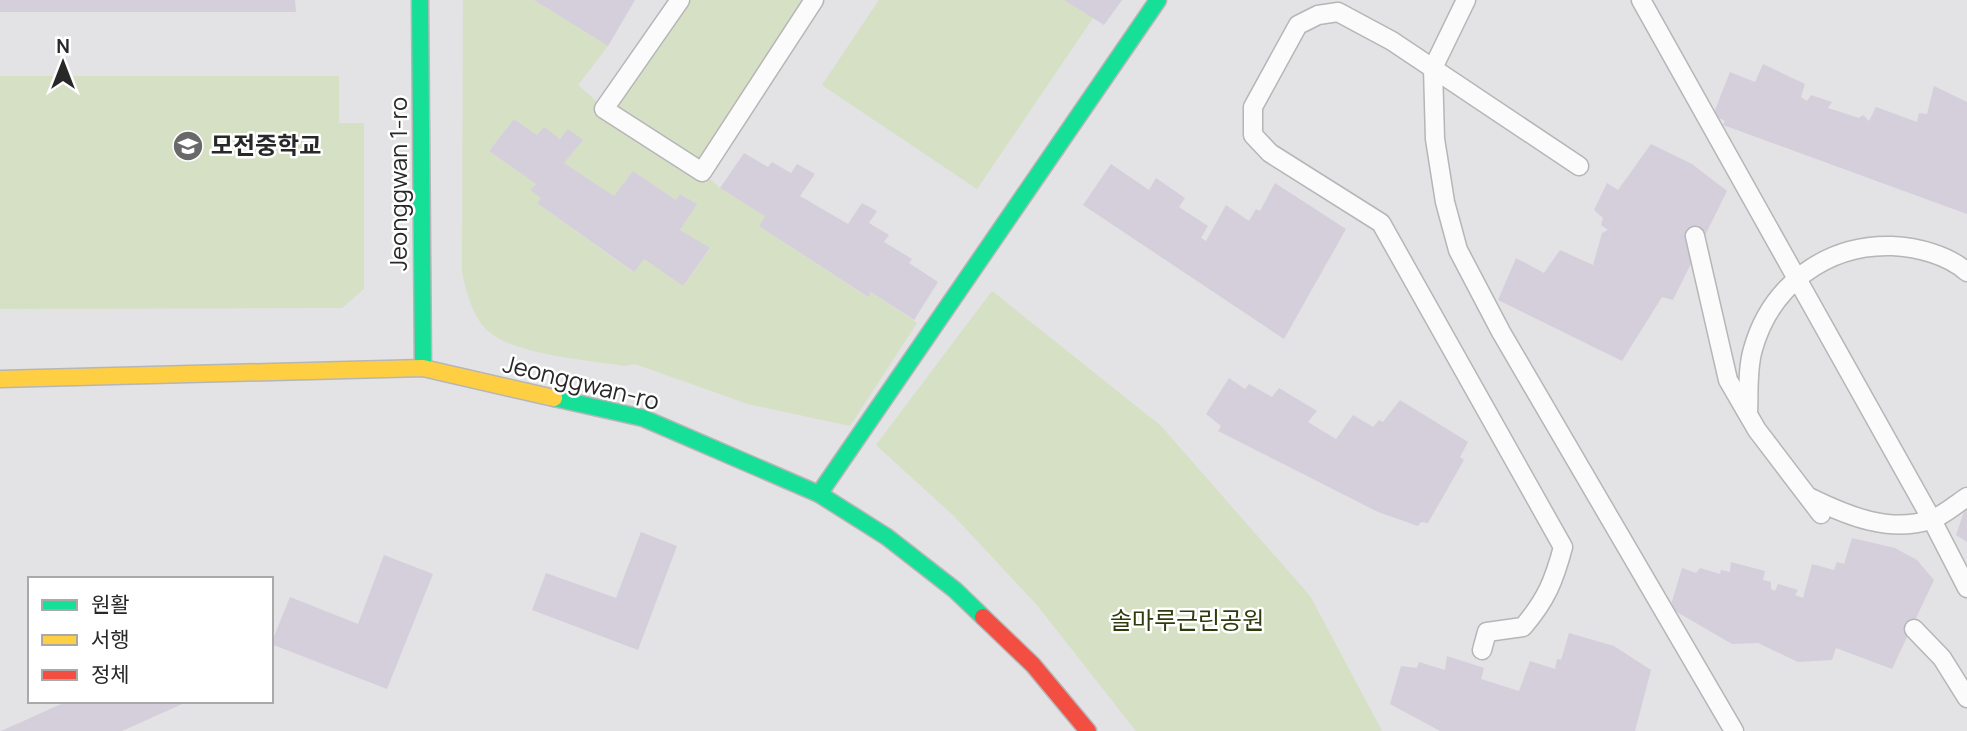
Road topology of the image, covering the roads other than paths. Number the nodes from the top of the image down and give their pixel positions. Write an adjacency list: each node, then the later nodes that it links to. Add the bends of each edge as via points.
1 (420, 0): 12 (street, Jeonggwan 1-ro)
2 (680, 0): 3 (lane, via 604,109 702,172)
3 (814, 0)
4 (1158, 0): 15 (street)
5 (1466, 0): 7 (lane)
6 (1641, 0): 11 (lane)
7 (1433, 68): 8 (lane); 22 (lane, via 1338,12 1318,15 1298,25 1253,107 1253,135 1270,153 1381,223 1563,547 1553,585 1536,611 1523,627 1487,632); 25 (lane, via 1435,139 1458,250 1501,332)
8 (1579, 166)
9 (1695, 236): 14 (lane, via 1728,380)
10 (1967, 272): 11 (lane, via 1914,247 1868,245 1827,256)
11 (1797, 278): 14 (lane, via 1771,309 1753,350); 19 (lane)
12 (423, 368): 13 (street, Jeonggwan-ro); 15 (street, Jeonggwan-ro, via 643,418)
13 (0, 379)
14 (1748, 414): 16 (lane)
15 (819, 494): 24 (street, Jeonggwan-ro, via 887,537 955,590 1033,665)
16 (1806, 496): 18 (lane); 19 (lane, via 1850,517 1896,525)
17 (1967, 497): 19 (lane)
18 (1821, 514)
19 (1932, 520): 20 (lane)
20 (1967, 588)
21 (1914, 629): 23 (lane, via 1942,658)
22 (1482, 650)
23 (1967, 698)
24 (1088, 731)
25 (1734, 731)

